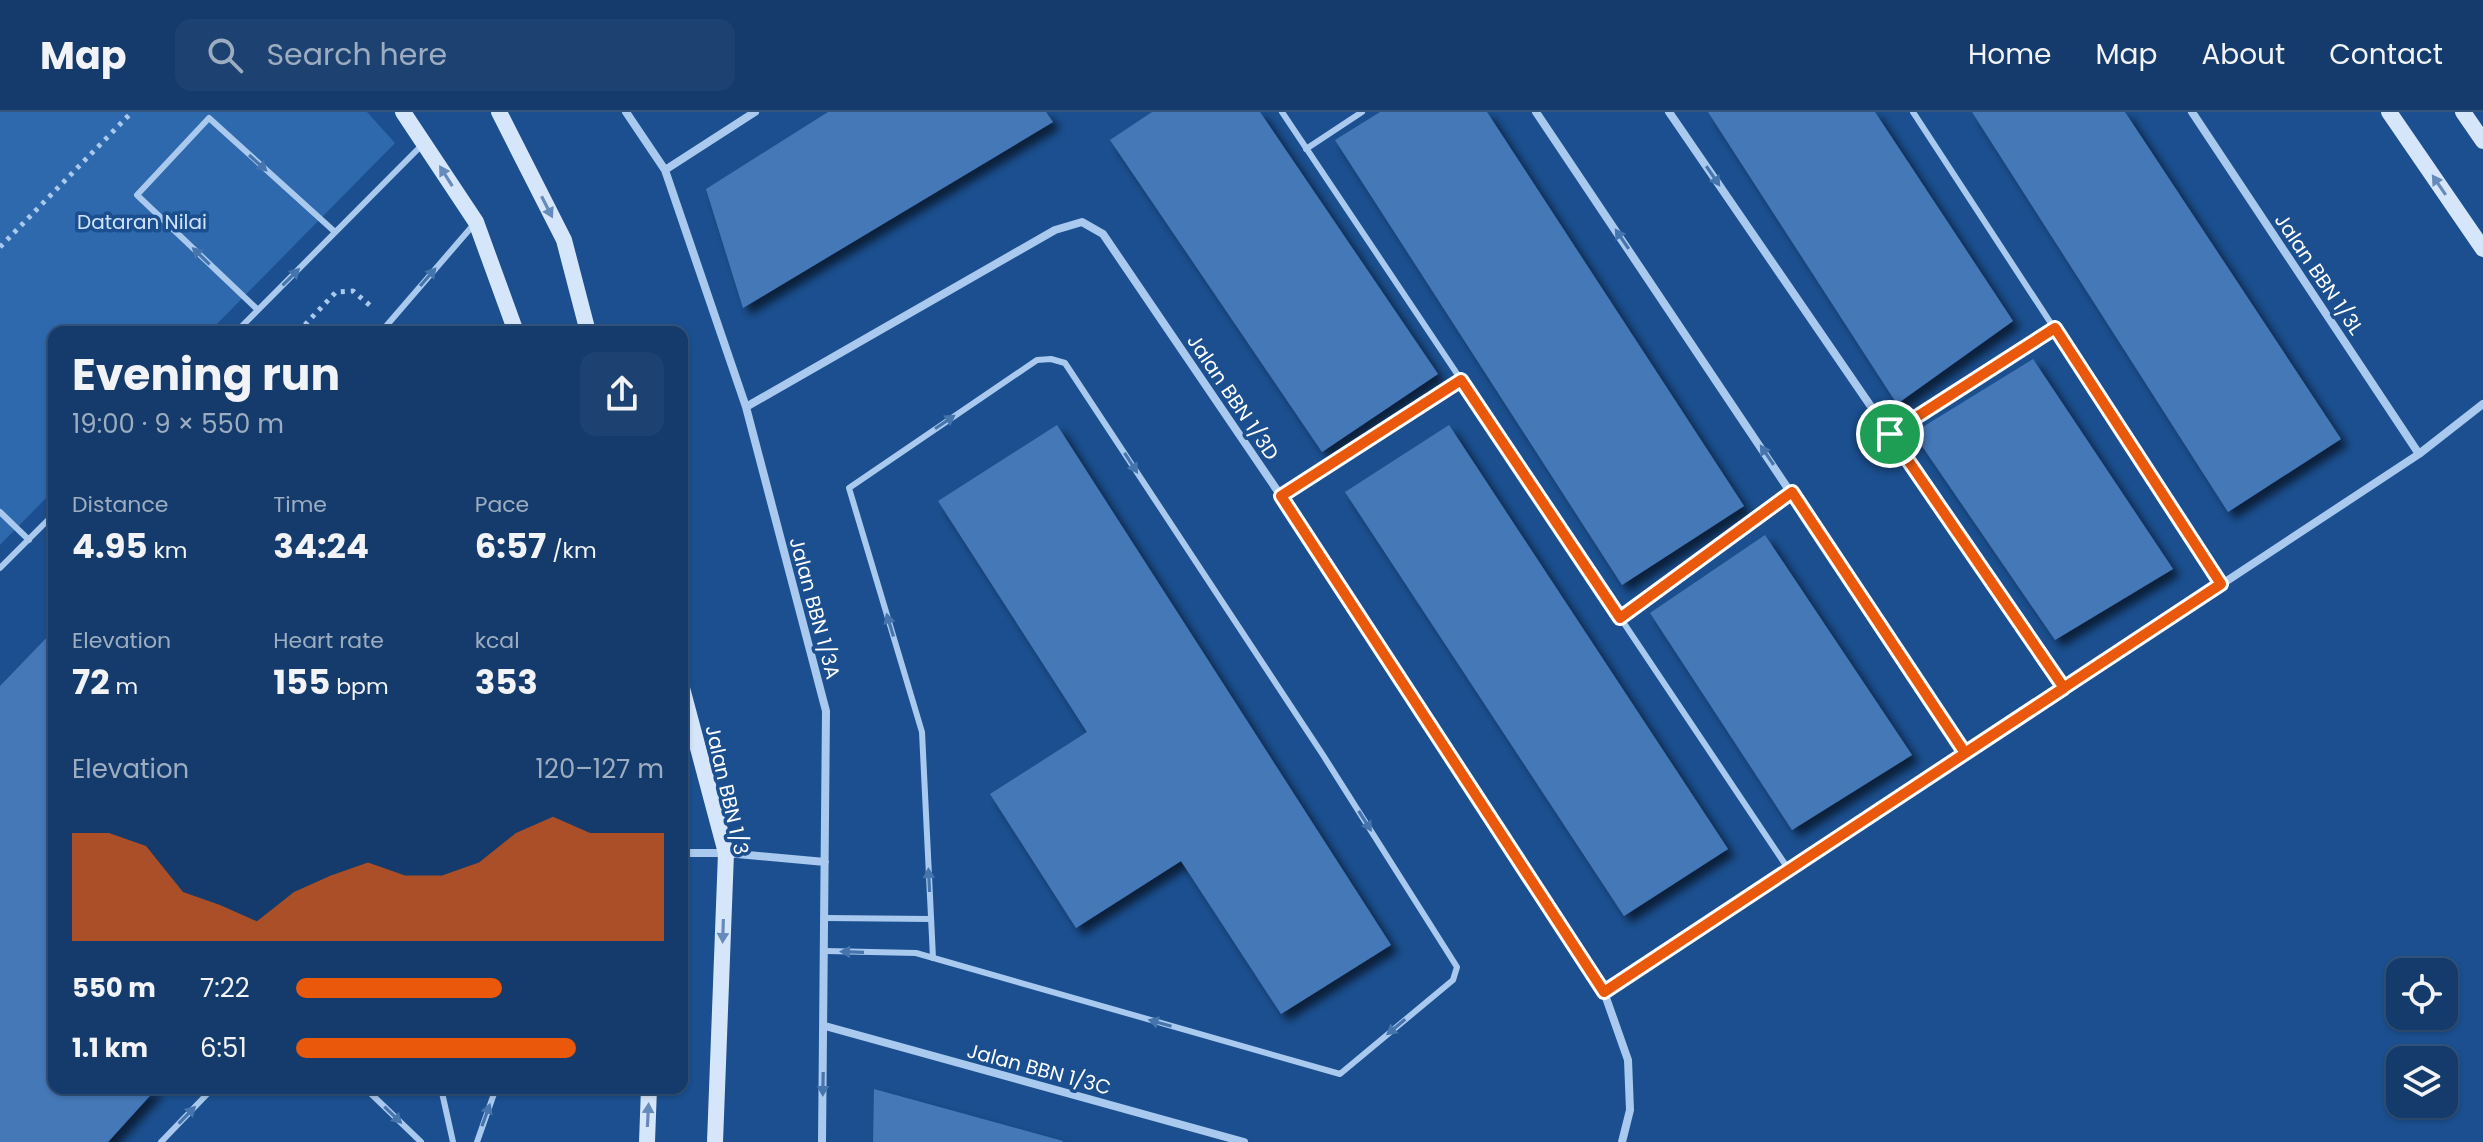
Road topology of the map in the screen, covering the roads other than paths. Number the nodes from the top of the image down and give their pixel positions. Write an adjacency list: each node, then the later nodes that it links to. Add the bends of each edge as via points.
1 (403, 112): 14 (street)
2 (499, 112): 24 (street, one-way to 24, via 564,240)
3 (626, 112): 16 (street, Jalan BBN 1/3A)
4 (755, 112): 16 (street)
5 (1282, 112): 15 (lane)
6 (1362, 112): 15 (lane)
7 (1536, 112): 31 (street, one-way to 7)
8 (1669, 112): 29 (street, one-way to 29)
9 (1913, 112): 25 (lane)
10 (2192, 112): 30 (street, Jalan BBN 1/3L)
11 (2389, 112): 19 (street, one-way to 11)
12 (2463, 112): 13 (street)
13 (2483, 141)
14 (425, 142): 17 (street, one-way to 14); 18 (lane)
15 (1306, 149): 26 (lane)
16 (665, 170): 28 (street, Jalan BBN 1/3A)
17 (476, 222): 22 (lane, one-way to 17); 23 (street)
18 (335, 232): 20 (lane, one-way to 18); 20 (lane, one-way to 18, via 137,195 209,118)
19 (2483, 249)
20 (258, 310): 21 (lane)
21 (242, 326)
22 (386, 326)
23 (512, 326)
24 (586, 326)
25 (2055, 328): 29 (lane); 37 (lane)
26 (1461, 380): 32 (lane); 38 (lane)
27 (2483, 404): 30 (street)
28 (746, 407): 32 (street, Jalan BBN 1/3D, via 1055,230 1082,222 1103,234); 44 (street, Jalan BBN 1/3A, via 826,711)
29 (1890, 434): 39 (street)
30 (2419, 454): 37 (street)
31 (1792, 492): 38 (lane); 41 (street)
32 (1281, 496): 50 (street, Jalan BBN 1/3D)
33 (0, 512): 35 (lane)
34 (48, 520): 35 (lane)
35 (29, 540): 36 (lane)
36 (0, 568)
37 (2221, 584): 39 (street)
38 (1620, 618): 45 (lane)
39 (2064, 688): 41 (street)
40 (688, 710): 43 (street, Jalan BBN 1/3)
41 (1965, 753): 45 (street)
42 (688, 853): 43 (street)
43 (726, 853): 44 (street); 62 (street, Jalan BBN 1/3, one-way to 62)
44 (825, 862): 46 (street, Jalan BBN 1/3A)
45 (1789, 870): 50 (street)
46 (826, 918): 47 (lane); 48 (street, Jalan BBN 1/3A)
47 (931, 919): 49 (lane); 49 (lane, one-way to 49, via 922,732 849,488 1037,360 1051,359 1065,363 1457,967 1453,980 1340,1074)
48 (826, 951): 49 (lane, one-way to 48); 51 (street, Jalan BBN 1/3A)
49 (933, 958)
50 (1604, 992): 65 (street, Jalan BBN 1/3D, via 1628,1060 1630,1110)
51 (825, 1026): 63 (street, Jalan BBN 1/3A, one-way to 63); 64 (street, Jalan BBN 1/3C)
52 (207, 1094): 57 (lane, one-way to 52)
53 (371, 1094): 58 (lane, one-way to 58)
54 (442, 1094): 59 (lane)
55 (494, 1094): 60 (lane, one-way to 55)
56 (649, 1094): 61 (street, one-way to 56)
57 (161, 1142)
58 (421, 1142)
59 (453, 1142)
60 (477, 1142)
61 (647, 1142)
62 (715, 1142)
63 (822, 1142)
64 (1244, 1142)
65 (1622, 1142)

